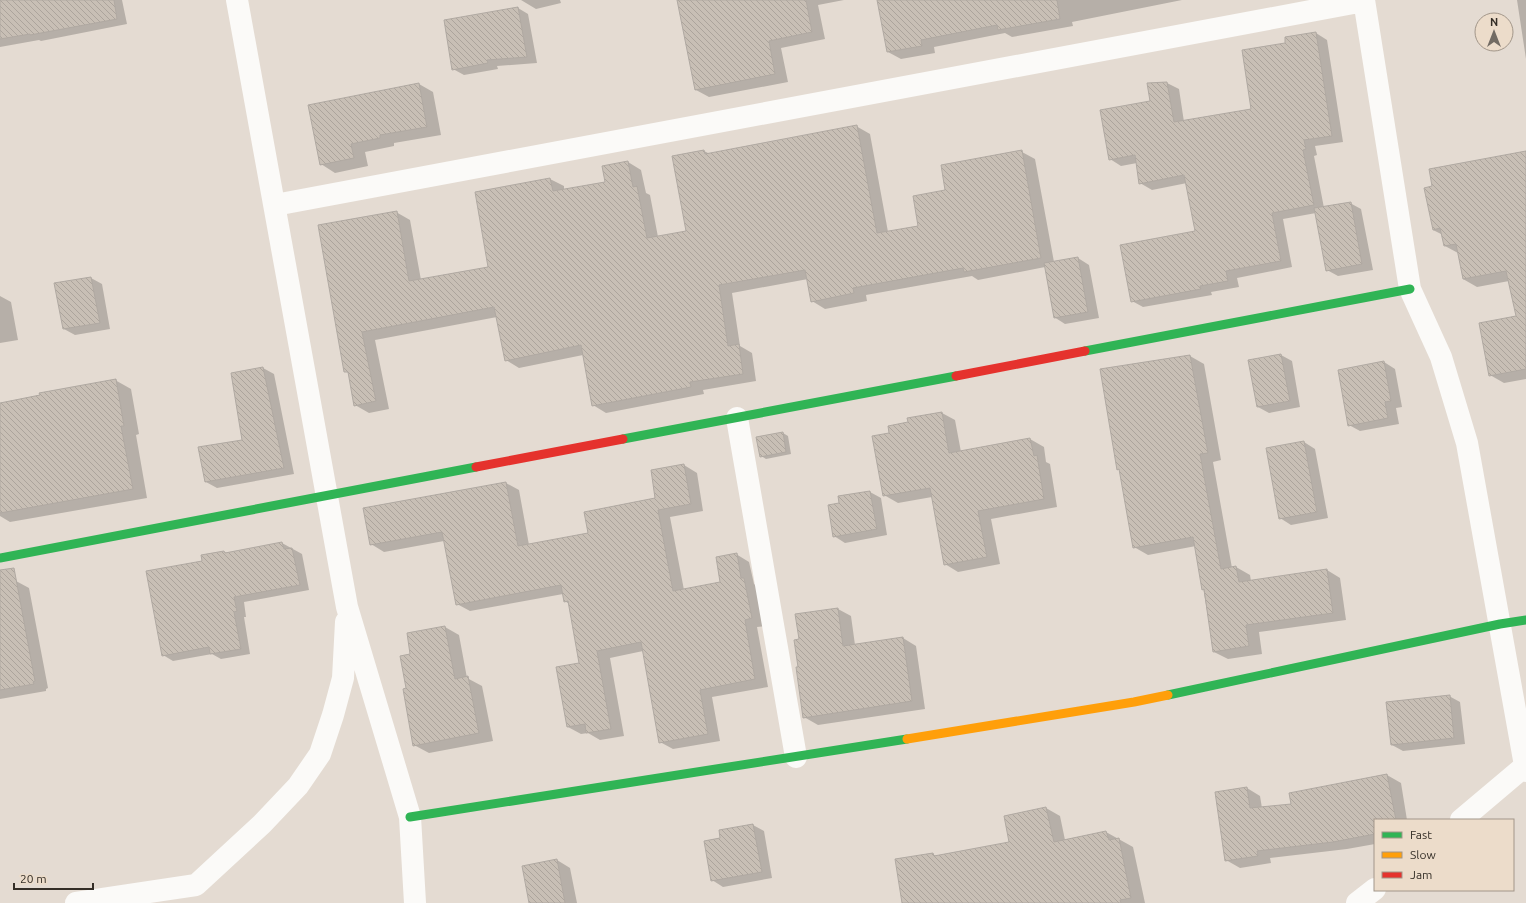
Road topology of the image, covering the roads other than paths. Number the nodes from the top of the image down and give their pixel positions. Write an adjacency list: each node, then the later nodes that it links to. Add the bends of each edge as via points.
1 (237, 0): 3 (street)
2 (1364, 0): 3 (street); 4 (street)
3 (274, 205): 6 (street)
4 (1410, 289): 5 (street); 10 (street, via 1441,357 1467,443)
5 (737, 418): 6 (street); 11 (street)
6 (327, 497): 7 (street); 8 (street)
7 (0, 558)
8 (348, 607): 13 (street); 15 (street, via 343,678 320,754 298,786 262,824)
9 (1526, 620): 10 (street)
10 (1500, 624): 11 (street, via 1134,702); 12 (street)
11 (796, 757): 13 (street)
12 (1526, 768): 14 (street)
13 (410, 817): 19 (street)
14 (1462, 819)
15 (196, 885): 17 (street); 18 (street)
16 (1374, 890): 20 (street)
17 (76, 903)
18 (174, 903)
19 (414, 903)
20 (1357, 903)

